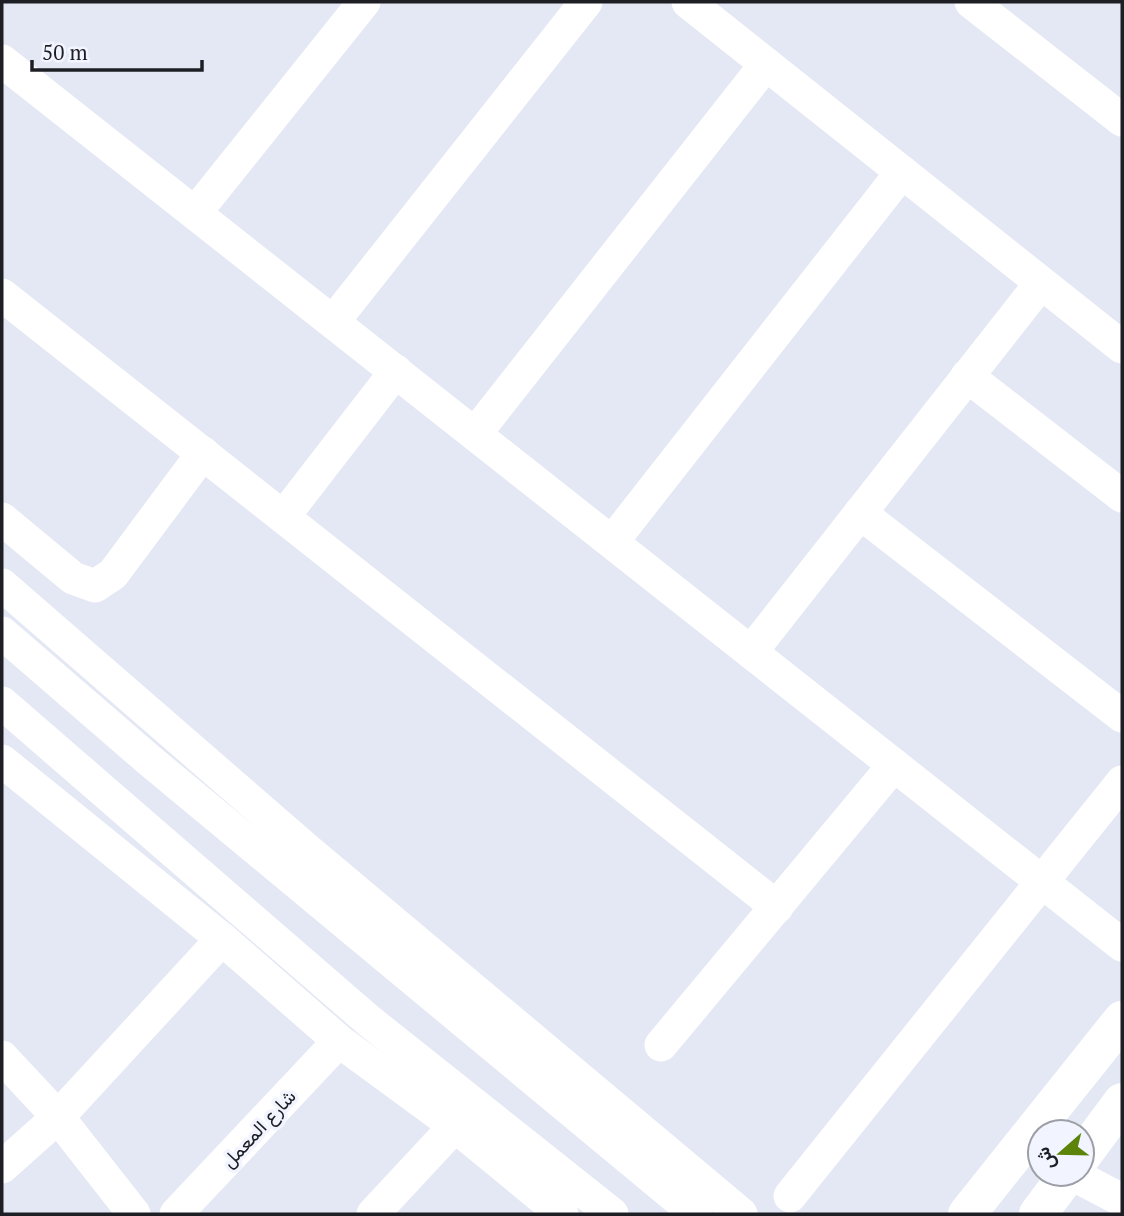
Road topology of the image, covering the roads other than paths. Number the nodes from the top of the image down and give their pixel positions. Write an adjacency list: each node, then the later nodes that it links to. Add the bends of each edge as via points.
1 (364, 2): 9 (street)
2 (586, 2): 12 (street)
3 (688, 2): 6 (street)
4 (971, 2): 7 (street)
5 (2, 61): 9 (street)
6 (766, 64): 8 (street); 16 (street)
7 (1122, 120)
8 (902, 172): 10 (street); 22 (street)
9 (195, 213): 12 (street)
10 (1041, 283): 13 (street); 15 (street)
11 (2, 295): 17 (street)
12 (333, 322): 14 (street)
13 (1122, 347)
14 (396, 371): 16 (street); 20 (street)
15 (967, 376): 18 (street); 19 (street)
16 (475, 434): 22 (street)
17 (203, 453): 20 (street); 21 (street, via 113,574 95,586 73,578)
18 (1122, 496)
19 (860, 513): 25 (street); 27 (street)
20 (284, 516): 32 (street)
21 (2, 519)
22 (612, 542): 25 (street)
23 (2, 585): 36 (street, via 306,849)
24 (2, 633): 36 (street, via 149,760)
25 (751, 652): 29 (street)
26 (2, 703): 41 (street, via 368,1020)
27 (1122, 716)
28 (2, 761): 33 (street)
29 (894, 765): 31 (street); 32 (street)
30 (1122, 782): 31 (street)
31 (1044, 883): 34 (street); 47 (street)
32 (777, 907): 38 (street)
33 (222, 939): 37 (street); 42 (street)
34 (1122, 945)
35 (1122, 1020): 56 (main road)
36 (500, 1032): 54 (street); 55 (street)
37 (339, 1041): 41 (street); 50 (street, شارع المعمل)
38 (661, 1045)
39 (2, 1057): 42 (street)
40 (1122, 1102): 43 (main road)
41 (455, 1113): 51 (street); 52 (street); 53 (street)
42 (58, 1117): 44 (street); 49 (street)
43 (1096, 1137)
44 (2, 1167)
45 (1096, 1187): 48 (street)
46 (1059, 1188): 57 (main road)
47 (790, 1196)
48 (1122, 1200)
49 (134, 1214)
50 (176, 1214)
51 (373, 1214)
52 (562, 1214)
53 (612, 1214)
54 (696, 1214)
55 (741, 1214)
56 (967, 1214)
57 (1038, 1214)

